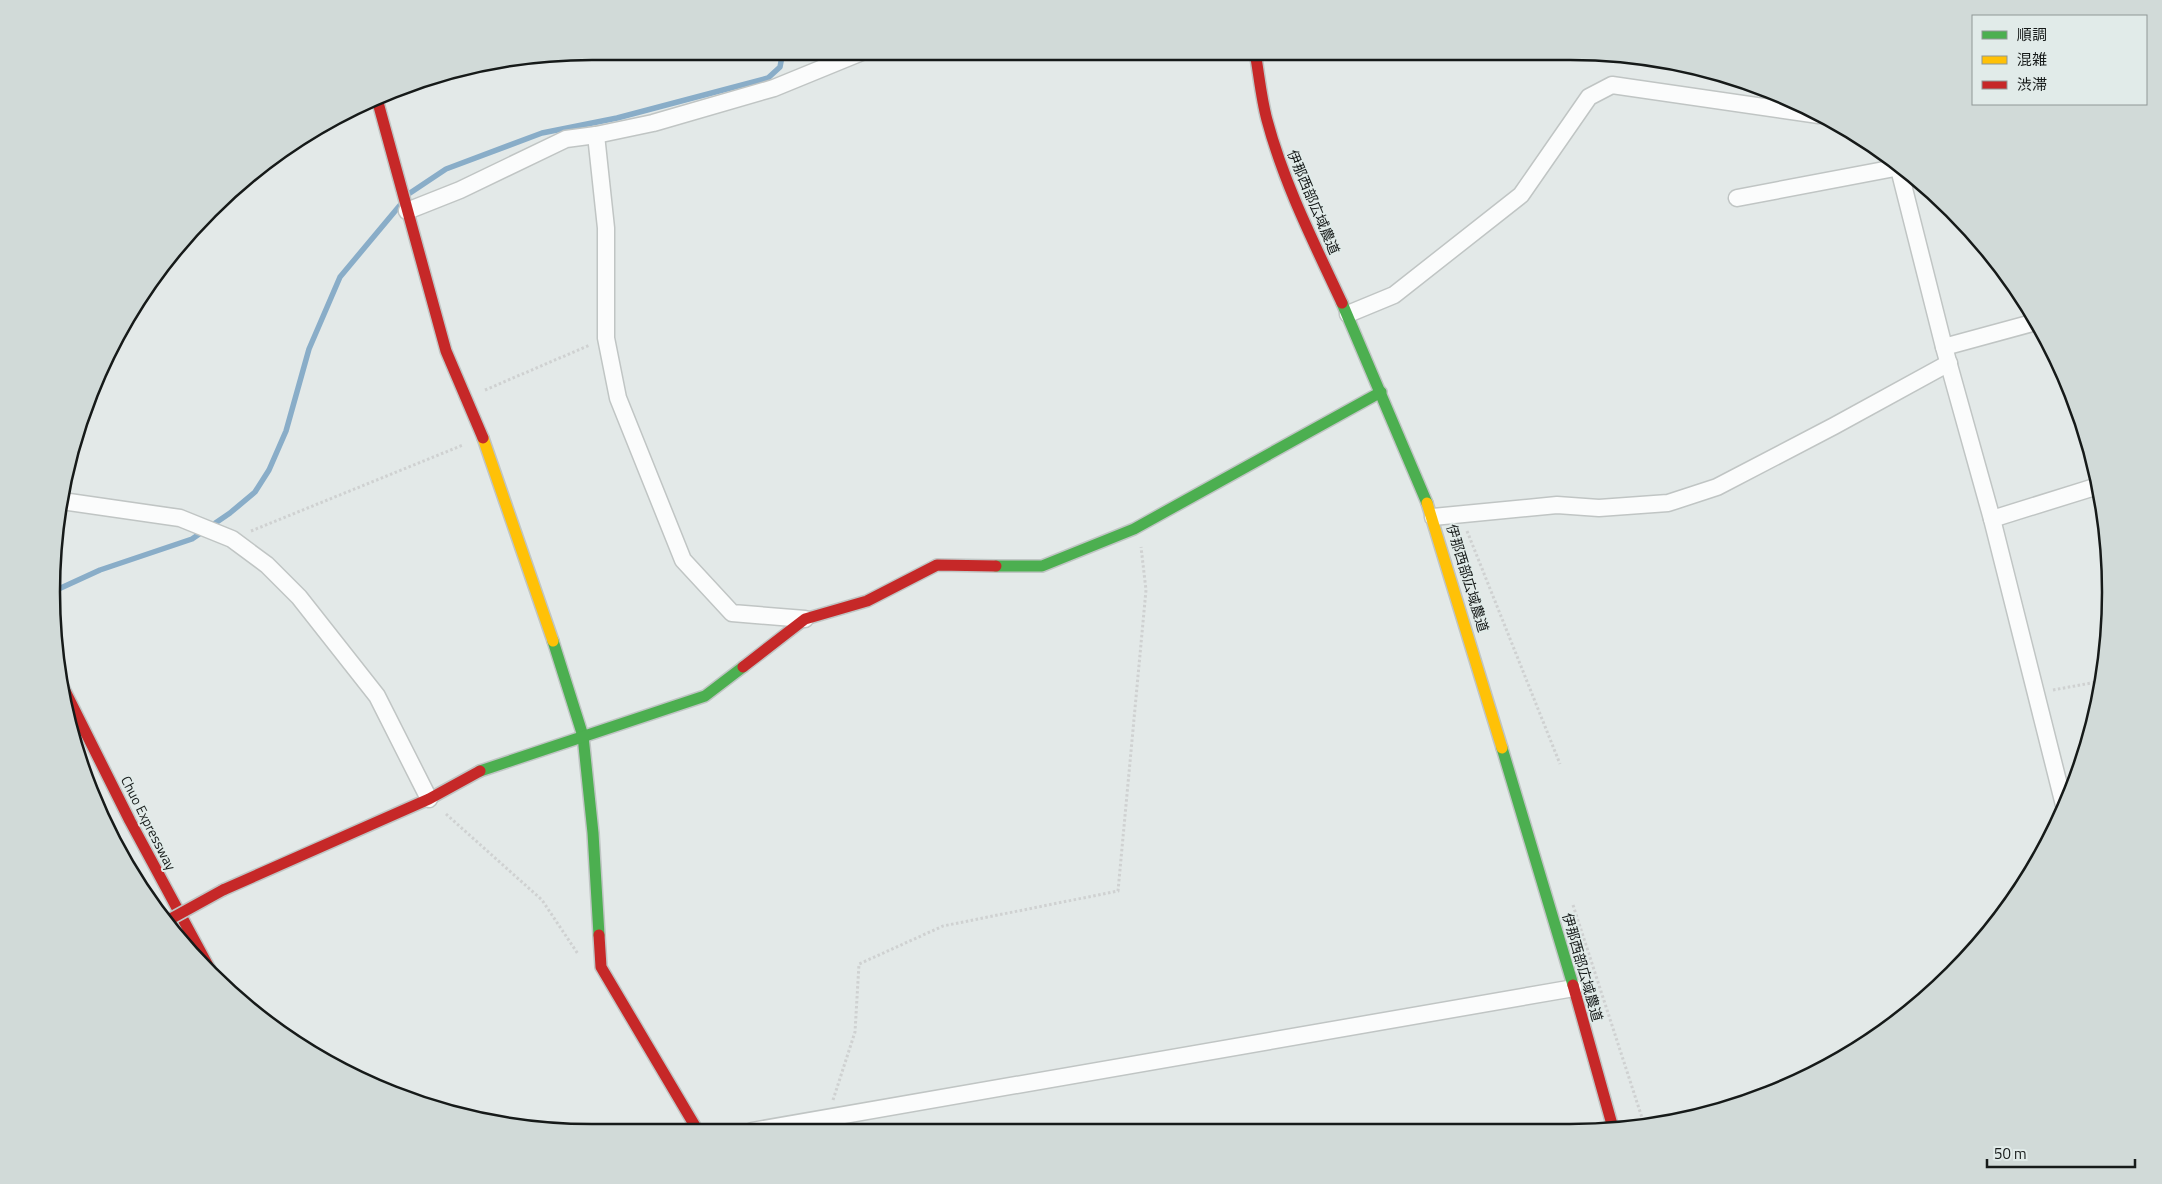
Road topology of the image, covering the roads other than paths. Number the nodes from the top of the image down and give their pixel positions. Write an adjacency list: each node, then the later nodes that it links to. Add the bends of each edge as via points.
1 (842, 60): 5 (street, via 774,88 653,123)
2 (1256, 60): 10 (main road, 伊那西部広域農道, via 1266,118 1282,168 1302,219)
3 (378, 105): 9 (main road)
4 (1799, 112): 10 (street, via 1612,85 1589,97 1521,195 1394,295)
5 (596, 135): 9 (street, via 566,139); 19 (street, via 606,228 606,338 618,398 683,560 732,613)
6 (1891, 168): 8 (street)
7 (1902, 176): 12 (street)
8 (1737, 198)
9 (408, 211): 21 (main road, via 446,351 483,437)
10 (1348, 314): 14 (main road, 伊那西部広域農道)
11 (2030, 324): 12 (street)
12 (1944, 348): 13 (street)
13 (1949, 363): 17 (street, via 1717,487 1668,503 1599,508 1558,506); 18 (street)
14 (1381, 392): 17 (main road, 伊那西部広域農道); 19 (main road, via 1139,526 1042,566 937,565 867,601)
15 (2092, 488): 18 (street)
16 (68, 502): 23 (street, via 180,518 232,539 267,565 300,597 377,696)
17 (1434, 516): 26 (main road, 伊那西部広域農道)
18 (1992, 518): 22 (street)
19 (805, 619): 21 (main road, via 705,696)
20 (72, 704): 25 (main road, Chuo Expressway)
21 (583, 736): 23 (main road, via 481,771); 28 (main road, via 601,967)
22 (2062, 796)
23 (429, 799): 24 (main road, bridge, via 223,890)
24 (172, 918)
25 (201, 952)
26 (1574, 988): 27 (main road, 伊那西部広域農道); 29 (street)
27 (1611, 1122)
28 (694, 1124)
29 (793, 1124)

